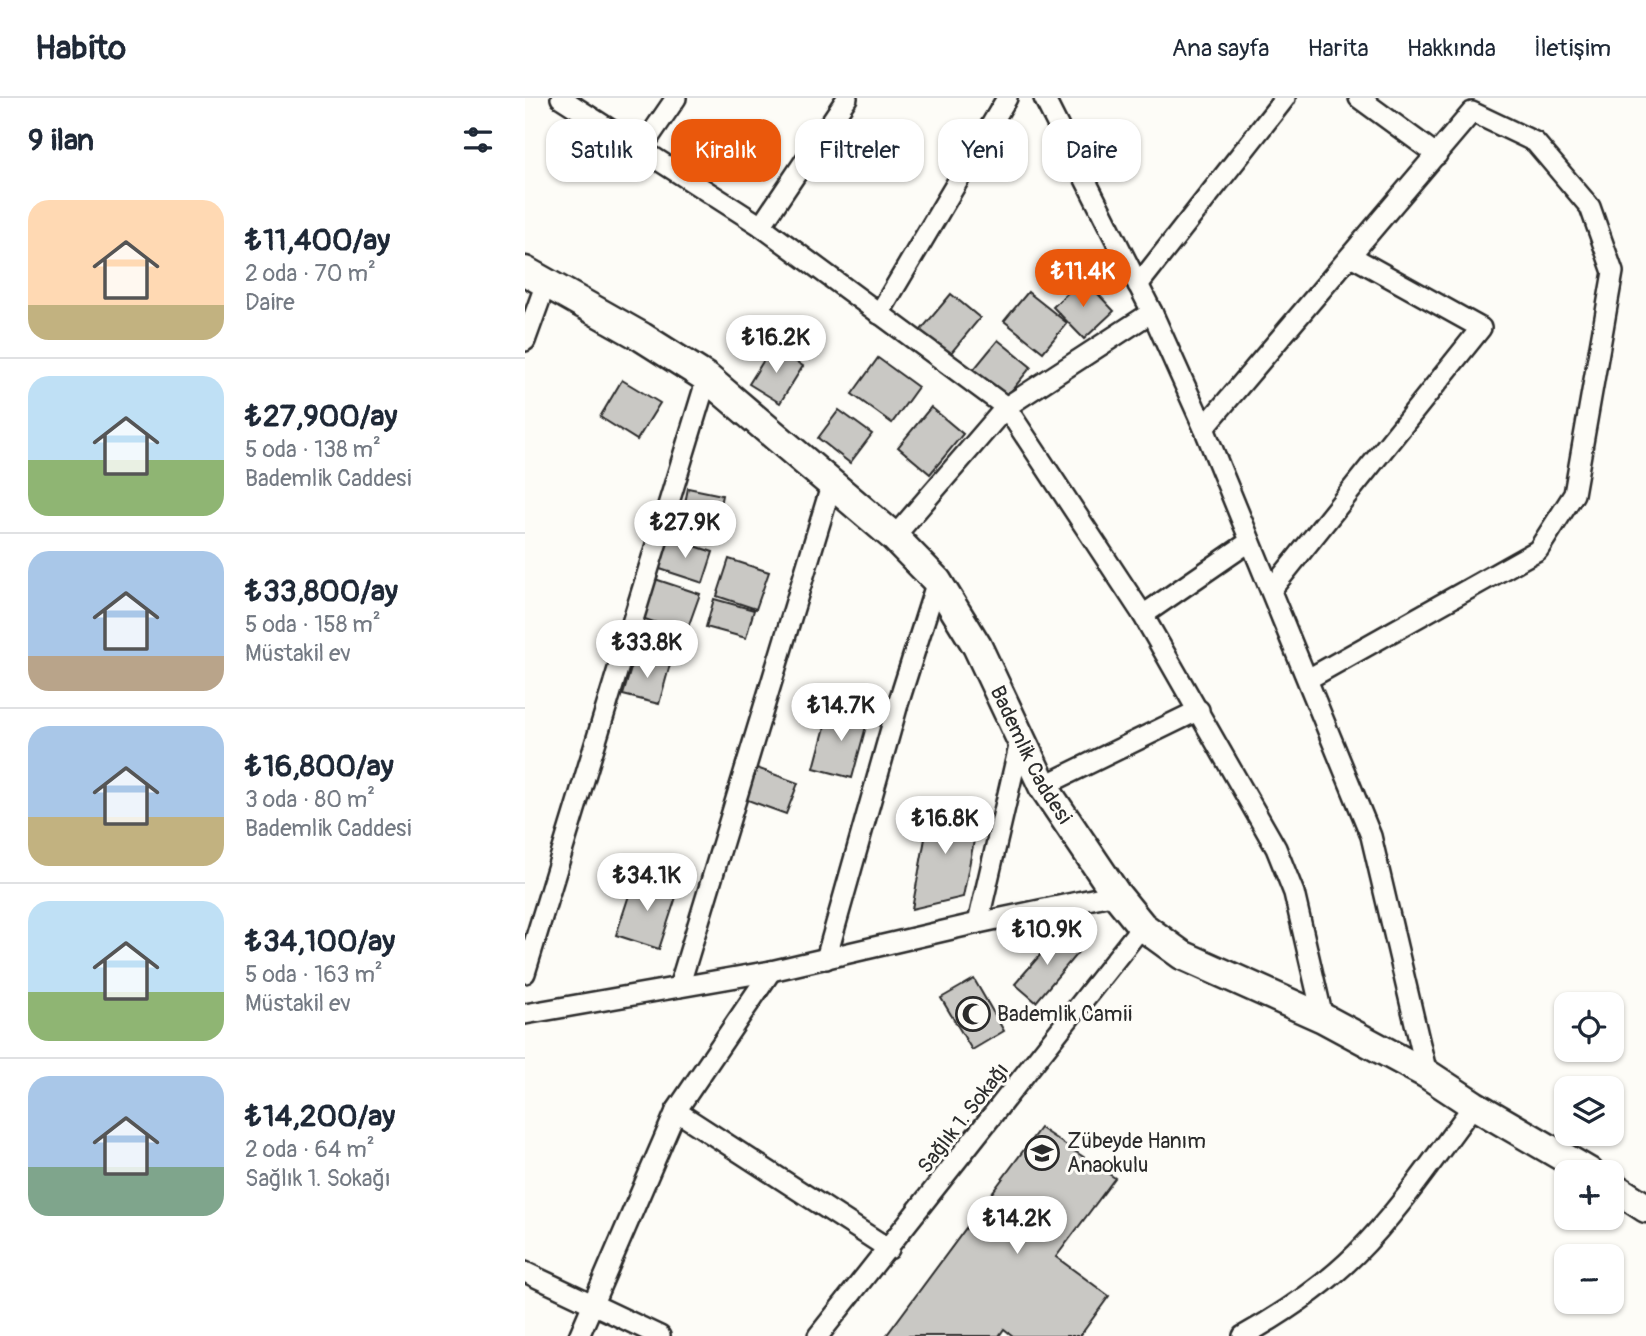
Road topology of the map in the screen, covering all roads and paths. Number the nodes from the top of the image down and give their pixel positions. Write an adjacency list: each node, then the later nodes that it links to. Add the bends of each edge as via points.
1 (561, 98): 8 (street)
2 (676, 98): 9 (street)
3 (847, 98): 12 (street)
4 (1007, 98): 17 (street)
5 (1044, 98): 15 (street)
6 (1285, 98): 15 (street)
7 (1359, 98): 10 (street)
8 (594, 119)
9 (657, 126)
10 (1437, 155): 13 (street); 28 (street, via 1472,112 1535,142 1590,207 1613,272 1574,494 1538,550)
11 (657, 159): 12 (street)
12 (761, 226): 17 (street)
13 (1351, 256): 21 (street); 26 (street, via 1481,328)
14 (535, 277): 18 (street); 19 (street, Bademlik Caddesi)
15 (1138, 285): 16 (street)
16 (1152, 312): 20 (street); 21 (street)
17 (879, 314): 20 (street)
18 (525, 341)
19 (707, 378): 22 (street, Bademlik Caddesi); 37 (street)
20 (1006, 407): 23 (street); 27 (street)
21 (1205, 428): 24 (street)
22 (832, 483): 23 (street, Bademlik Caddesi); 38 (street)
23 (894, 537): 25 (street, Bademlik Caddesi)
24 (1249, 542): 26 (street); 27 (street)
25 (937, 581): 30 (street, Bademlik Caddesi, via 977,646); 35 (street)
26 (1271, 590): 28 (street)
27 (1143, 615): 29 (street)
28 (1308, 679): 41 (street, via 1371,836)
29 (1199, 710): 31 (street); 40 (street, via 1276,849 1294,893)
30 (1021, 738): 31 (street, Bademlik Caddesi); 33 (street)
31 (1043, 786): 32 (street, Bademlik Caddesi)
32 (1116, 894): 33 (street); 34 (street, Bademlik Caddesi)
33 (978, 923): 35 (street)
34 (1142, 926): 40 (street, Bademlik Caddesi, via 1182,955); 47 (street, Sağlık 1. Sokağı)
35 (826, 959): 36 (street)
36 (771, 971): 38 (street); 43 (street)
37 (525, 973)
38 (679, 987): 39 (street)
39 (525, 1014)
40 (1322, 1018): 41 (street, Bademlik Caddesi)
41 (1427, 1074): 42 (street, Bademlik Caddesi)
42 (1473, 1105): 44 (street, Bademlik Caddesi); 53 (street, via 1357,1254 1282,1314)
43 (676, 1111): 47 (street); 49 (street)
44 (1567, 1160)
45 (1624, 1194): 46 (street)
46 (1646, 1208)
47 (889, 1249): 52 (street, Sağlık 1. Sokağı)
48 (525, 1272): 49 (street)
49 (593, 1305): 50 (street); 51 (street)
50 (579, 1336)
51 (660, 1336)
52 (818, 1336)
53 (1243, 1336)

